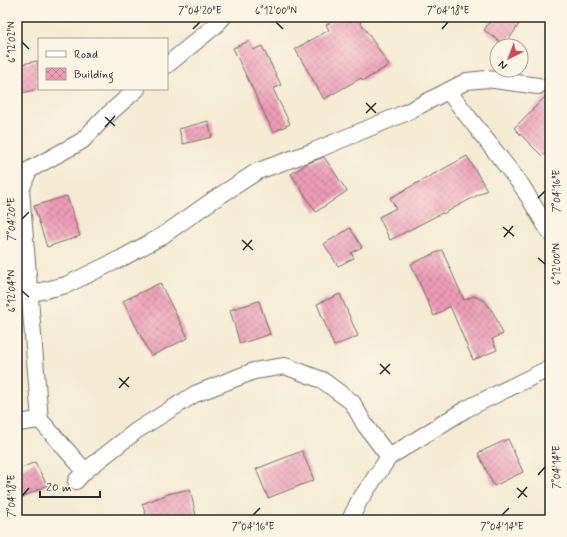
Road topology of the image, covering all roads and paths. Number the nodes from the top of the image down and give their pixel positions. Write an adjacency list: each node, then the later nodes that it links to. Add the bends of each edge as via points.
1 (223, 17): 2 (street)
2 (168, 64)
3 (538, 86): 5 (street, via 487,79 467,81)
4 (136, 90): 7 (street, via 82,141 29,170 21,190)
5 (448, 91): 6 (street, via 522,186); 7 (street, via 405,113 258,171 162,236 66,285)
6 (550, 233)
7 (29, 294): 9 (street)
8 (550, 368): 11 (street, via 466,409)
9 (40, 420): 10 (street); 11 (street, via 81,476 136,431 195,394 254,371 286,366 322,380 352,402 365,425)
10 (17, 423)
11 (389, 457): 12 (street, via 360,500)
12 (350, 520)

